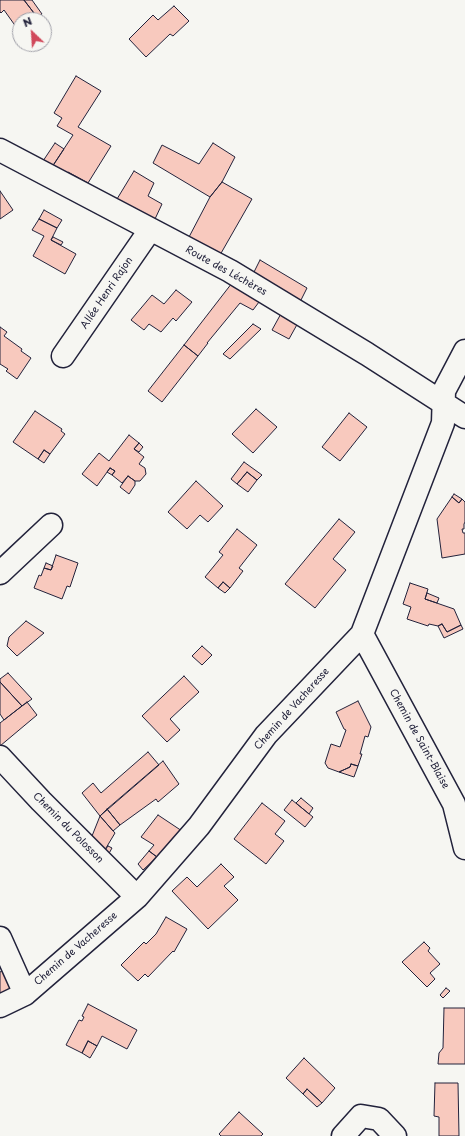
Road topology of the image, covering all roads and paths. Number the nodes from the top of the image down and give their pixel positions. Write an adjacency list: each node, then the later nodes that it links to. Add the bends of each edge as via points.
1 (0, 150): 2 (street, Route des Léchères)
2 (150, 230): 4 (street, Allée Henri Rajon); 5 (street, Route des Léchères, via 230,271)
3 (465, 351): 5 (street, Chemin de Vacheresse, via 444,391)
4 (64, 356)
5 (444, 404): 6 (street, Route des Léchères); 9 (street, Chemin de Vacheresse, via 443,423)
6 (465, 417)
7 (51, 524): 8 (street)
8 (0, 573)
9 (362, 634): 11 (street, Chemin de Saint-Blaise); 13 (street, Chemin de Vacheresse, via 266,735 198,826)
10 (0, 757): 13 (street, Chemin du Polosson)
11 (460, 800): 12 (street, Chemin de Saint-Blaise)
12 (465, 848)
13 (137, 897): 15 (street, Chemin de Vacheresse)
14 (0, 938): 15 (street)
15 (25, 994): 16 (street, Chemin de Vacheresse)
16 (0, 1006)
17 (343, 1136): 18 (street, via 361,1116 379,1119)
18 (395, 1136)

